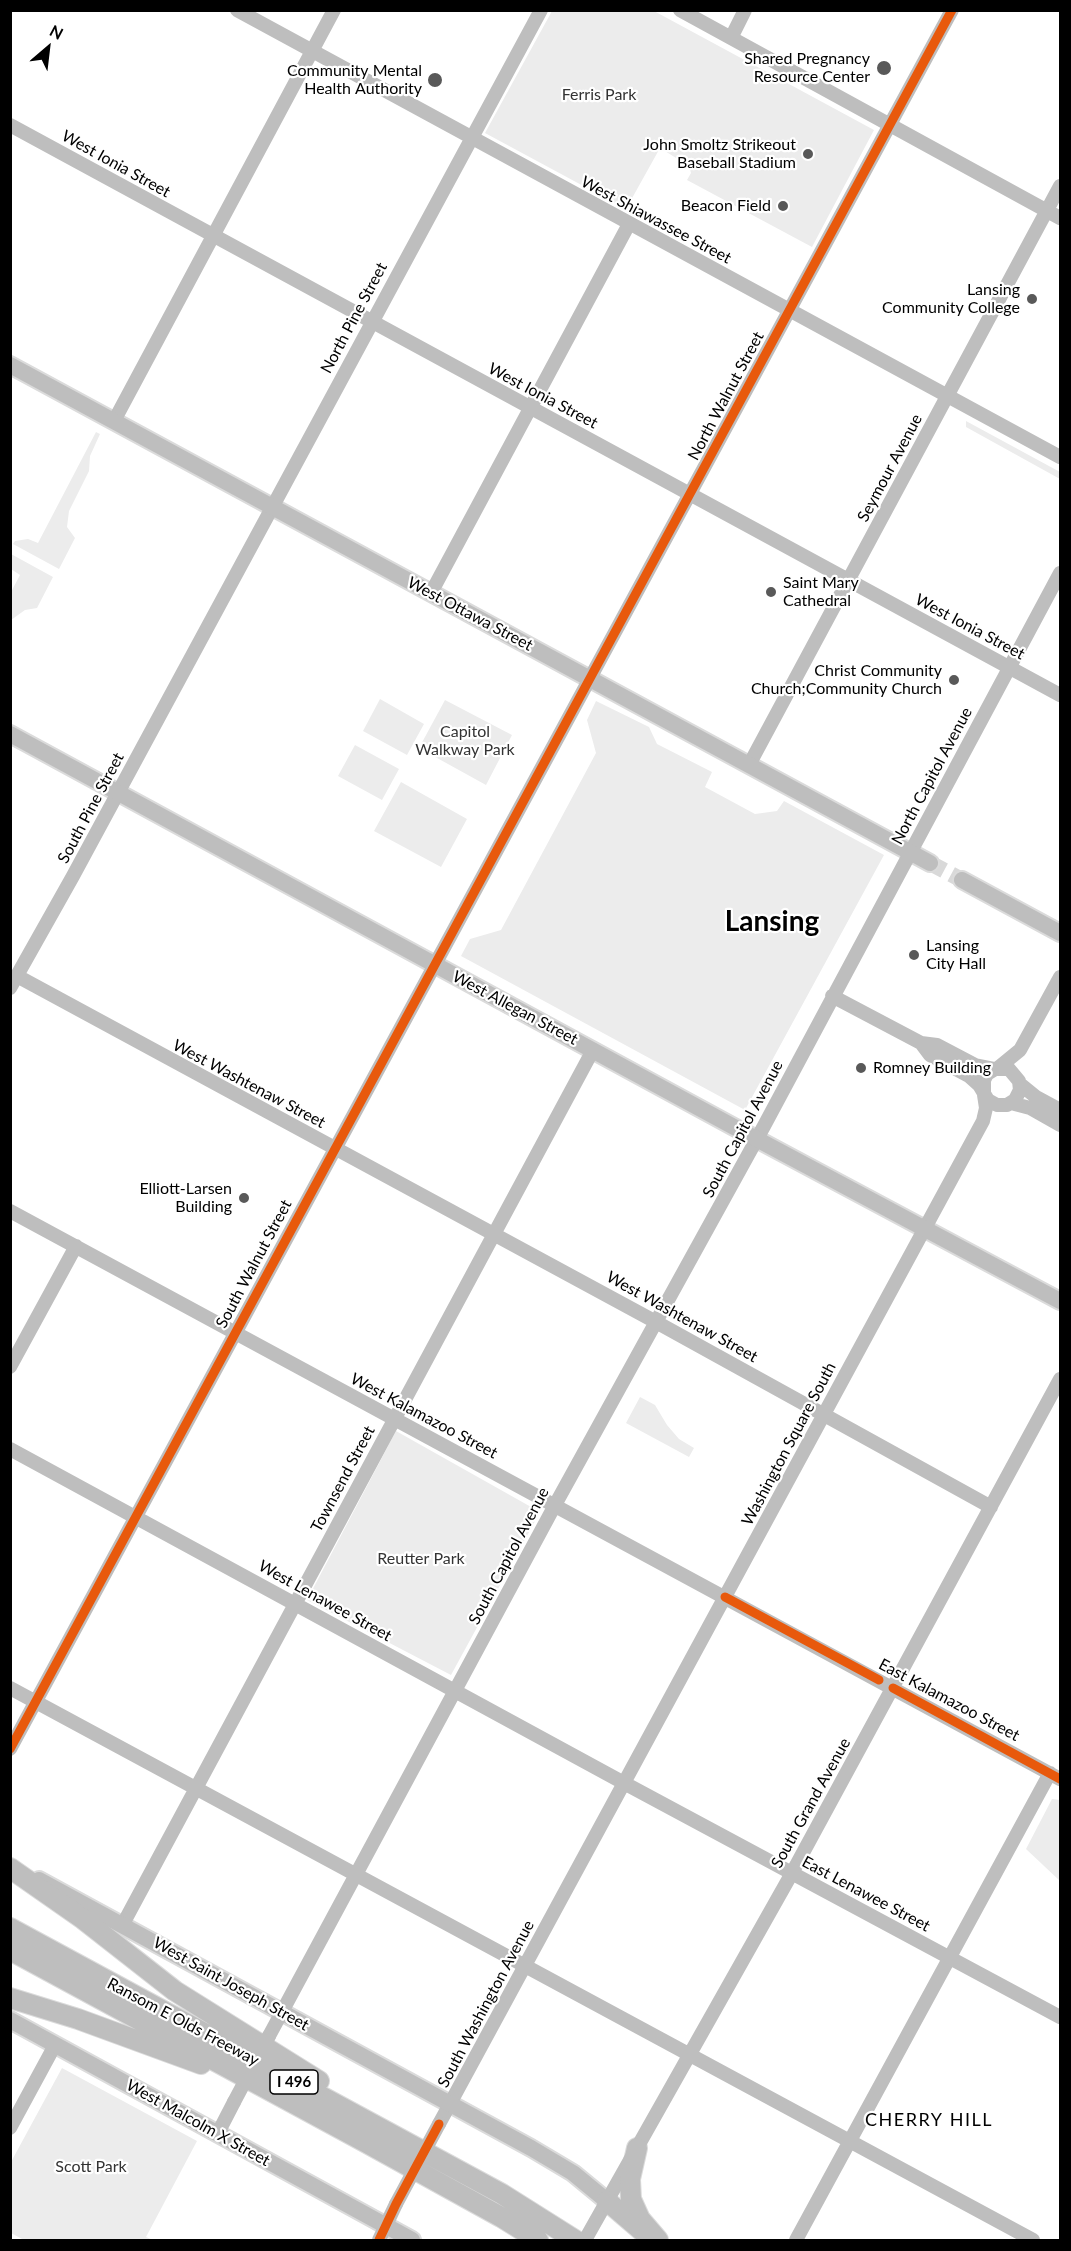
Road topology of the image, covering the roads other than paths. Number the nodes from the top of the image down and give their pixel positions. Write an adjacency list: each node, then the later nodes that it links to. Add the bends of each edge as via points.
1 (237, 10): 8 (street, West Shiawassee Street)
2 (334, 10): 8 (street)
3 (540, 10): 11 (street, North Pine Street)
4 (680, 10): 7 (street)
5 (745, 10): 7 (street)
6 (952, 10): 9 (street, North Walnut Street)
7 (731, 38): 9 (street)
8 (312, 52): 11 (street, West Shiawassee Street); 16 (street)
9 (890, 124): 13 (street); 17 (street, North Walnut Street)
10 (10, 125): 16 (street, West Ionia Street)
11 (470, 139): 15 (street, West Shiawassee Street); 18 (street, North Pine Street)
12 (1060, 186): 13 (street, Seymour Avenue)
13 (1048, 210): 14 (street); 20 (street, Seymour Avenue)
14 (1060, 218)
15 (629, 224): 17 (street, West Shiawassee Street); 21 (street)
16 (212, 235): 18 (street, West Ionia Street); 22 (street)
17 (789, 309): 20 (street, West Shiawassee Street); 24 (street, North Walnut Street)
18 (371, 322): 21 (street, West Ionia Street); 25 (street, North Pine Street)
19 (10, 365): 22 (main road, West Ottawa Street)
20 (948, 396): 23 (street, West Shiawassee Street); 27 (street, Seymour Avenue)
21 (530, 408): 24 (street, West Ionia Street); 28 (street)
22 (114, 421): 25 (main road, West Ottawa Street)
23 (1060, 457)
24 (689, 494): 27 (street, West Ionia Street); 31 (street, North Walnut Street)
25 (271, 506): 28 (main road, West Ottawa Street); 29 (street, North Pine Street)
26 (1060, 573): 30 (street, North Capitol Avenue)
27 (848, 580): 30 (street, West Ionia Street); 34 (street, Seymour Avenue)
28 (431, 593): 31 (main road, West Ottawa Street)
29 (198, 643): 35 (street, South Pine Street)
30 (1010, 668): 32 (street, West Ionia Street); 37 (street, North Capitol Avenue)
31 (589, 678): 34 (main road, West Ottawa Street); 36 (street, North Walnut Street)
32 (1060, 695)
33 (10, 734): 35 (main road, West Allegan Street)
34 (749, 765): 37 (main road, West Ottawa Street)
35 (118, 792): 41 (main road, West Allegan Street); 43 (street, South Pine Street)
36 (525, 795): 41 (street, South Walnut Street)
37 (910, 852): 38 (main road, West Ottawa Street); 44 (street, North Capitol Avenue)
38 (930, 863)
39 (962, 880): 40 (main road)
40 (1060, 933)
41 (434, 964): 46 (main road, West Allegan Street); 56 (street, South Walnut Street)
42 (1060, 977): 47 (street)
43 (14, 982): 56 (street, West Washtenaw Street)
44 (832, 996): 45 (street); 55 (street, South Capitol Avenue)
45 (921, 1043): 48 (street, via 937,1045 975,1065); 50 (street, via 930,1055 969,1076)
46 (593, 1050): 55 (main road, West Allegan Street); 59 (street, Townsend Street)
47 (1020, 1050): 48 (street); 49 (street)
48 (996, 1069): 49 (street, via 1013,1072); 50 (street, via 984,1080)
49 (1020, 1083): 51 (street, via 1018,1095); 52 (street)
50 (984, 1094): 51 (street, via 992,1103); 53 (street, Washington Square South)
51 (1007, 1104): 53 (street, Washington Square South); 54 (street, via 1030,1108)
52 (1060, 1110)
53 (983, 1121): 58 (street, Washington Square South)
54 (1060, 1125)
55 (757, 1139): 58 (main road, West Allegan Street); 62 (street, South Capitol Avenue)
56 (335, 1147): 59 (street, West Washtenaw Street); 63 (street, South Walnut Street)
57 (10, 1211): 60 (street, West Kalamazoo Street)
58 (924, 1230): 61 (main road, West Allegan Street); 66 (street, Washington Square South)
59 (494, 1234): 62 (street, West Washtenaw Street); 67 (street, Townsend Street)
60 (76, 1246): 63 (street, West Kalamazoo Street); 64 (street)
61 (1060, 1301)
62 (656, 1322): 66 (street, West Washtenaw Street); 69 (street, South Capitol Avenue)
63 (234, 1333): 67 (street, West Kalamazoo Street); 71 (street, South Walnut Street)
64 (10, 1367)
65 (1060, 1379): 70 (street, South Grand Avenue)
66 (823, 1414): 70 (street, West Washtenaw Street); 72 (street, Washington Square South)
67 (394, 1419): 69 (street, West Kalamazoo Street); 73 (street, Townsend Street)
68 (10, 1449): 71 (street, West Lenawee Street)
69 (555, 1505): 72 (street, West Kalamazoo Street); 77 (street, South Capitol Avenue)
70 (991, 1507): 76 (street, South Grand Avenue)
71 (136, 1517): 73 (street, West Lenawee Street); 78 (street, South Walnut Street)
72 (725, 1597): 74 (street, West Kalamazoo Street); 81 (street, Washington Square South)
73 (295, 1603): 77 (street, West Lenawee Street); 82 (street, Townsend Street)
74 (822, 1650): 76 (street, East Kalamazoo Street)
75 (10, 1688): 78 (street)
76 (893, 1688): 80 (street, East Kalamazoo Street); 84 (street, South Grand Avenue)
77 (456, 1690): 81 (street, West Lenawee Street); 85 (street, South Capitol Avenue)
78 (36, 1702): 79 (street, South Walnut Street); 82 (street)
79 (10, 1749)
80 (1055, 1776): 89 (street)
81 (624, 1783): 84 (street, East Lenawee Street); 90 (street, South Washington Avenue)
82 (195, 1789): 85 (street); 86 (street, Townsend Street)
83 (10, 1866): 86 (main road, West Saint Joseph Street); 103 (highway, via 191,2003)
84 (792, 1873): 89 (street, East Lenawee Street); 96 (street, South Grand Avenue)
85 (357, 1876): 90 (street); 92 (street, South Capitol Avenue)
86 (123, 1924): 92 (main road, West Saint Joseph Street)
87 (10, 1928): 103 (highway, Ransom E Olds Freeway / I 496)
88 (10, 1950): 100 (highway, Ransom E Olds Freeway / I 496)
89 (950, 1958): 93 (street, East Lenawee Street); 101 (street)
90 (525, 1966): 96 (street); 97 (street, South Washington Avenue)
91 (10, 1998): 100 (highway, via 193,2061)
92 (282, 2012): 97 (main road, West Saint Joseph Street); 99 (street, South Capitol Avenue, bridge)
93 (1060, 2017)
94 (10, 2020): 95 (main road, West Malcolm X Street)
95 (55, 2045): 98 (street); 99 (main road, West Malcolm X Street)
96 (690, 2056): 101 (street); 102 (street, South Grand Avenue)
97 (451, 2105): 104 (main road, West Saint Joseph Street, via 555,2162); 106 (street, South Washington Avenue, bridge)
98 (10, 2128)
99 (218, 2133): 106 (main road, West Malcolm X Street)
100 (365, 2142): 105 (highway, Ransom E Olds Freeway / I 496)
101 (849, 2143): 114 (street); 115 (street)
102 (637, 2148): 104 (street, South Grand Avenue, via 617,2183); 113 (highway, via 630,2179 631,2199 640,2219)
103 (502, 2194): 110 (highway, Ransom E Olds Freeway / I 496)
104 (603, 2197): 111 (street, South Grand Avenue); 112 (highway)
105 (510, 2223): 108 (highway); 109 (highway, Ransom E Olds Freeway / I 496)
106 (383, 2233): 107 (main road, West Malcolm X Street)
107 (412, 2241)
108 (532, 2241)
109 (538, 2241)
110 (575, 2241)
111 (585, 2241)
112 (653, 2241)
113 (658, 2241)
114 (796, 2241)
115 (1034, 2241)

